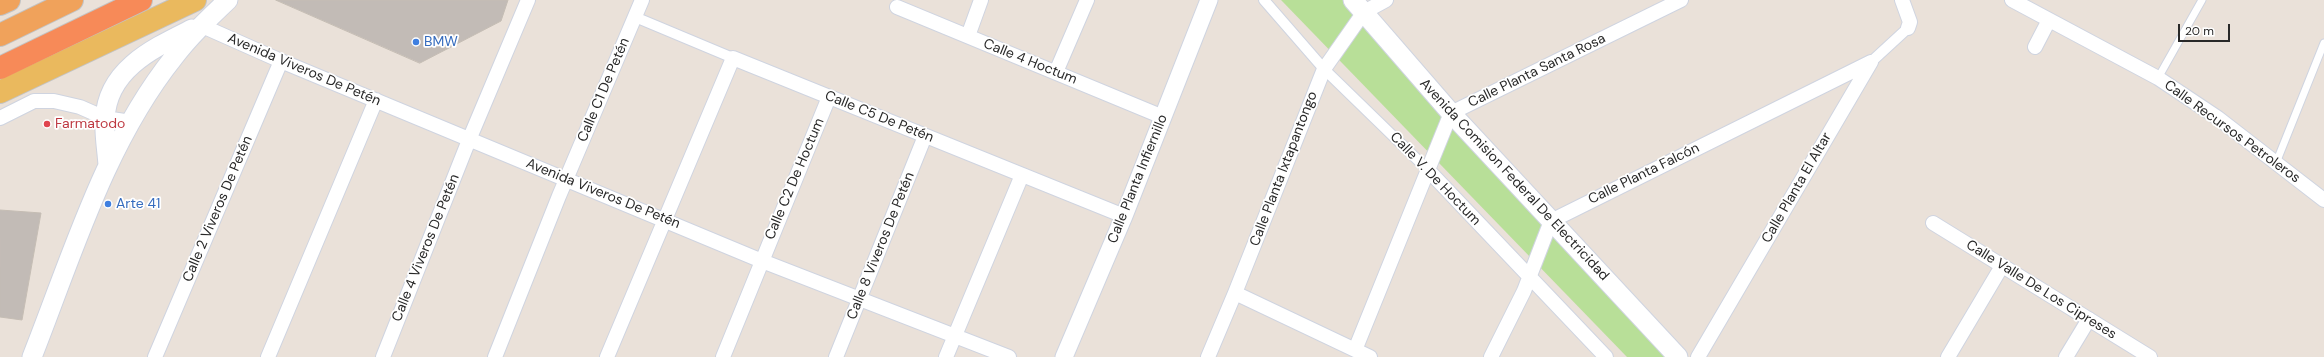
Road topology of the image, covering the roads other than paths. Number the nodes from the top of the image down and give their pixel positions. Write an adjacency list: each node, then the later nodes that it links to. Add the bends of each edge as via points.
1 (9, 0): 17 (highway)
2 (72, 0): 24 (highway)
3 (141, 0): 31 (highway)
4 (195, 0): 35 (main road)
5 (228, 0): 22 (main road)
6 (528, 0): 44 (street, Calle 4 Viveros De Petén)
7 (642, 0): 20 (street, Calle C1 De Petén)
8 (981, 0): 25 (street)
9 (1087, 0): 33 (street)
10 (1208, 0): 39 (street, Calle Planta Infiernillo)
11 (1264, 0): 32 (street, Calle V. De Hoctum)
12 (1386, 0): 18 (street, Calle Planta Ixtapantongo)
13 (1681, 0): 38 (street, Calle Planta Santa Rosa)
14 (1902, 0): 23 (street, via 1910,22)
15 (2012, 0): 21 (street, Calle Recursos Petroleros)
16 (2202, 0): 34 (lane)
17 (0, 4)
18 (1359, 6): 32 (street, Calle Planta Ixtapantongo); 38 (main road, Avenida Comision Federal De Electricidad)
19 (897, 7): 25 (street, Calle 4 Hoctum)
20 (635, 17): 28 (street, Calle C5 De Petén); 49 (street, Calle C1 De Petén)
21 (2049, 20): 27 (street); 34 (street, Calle Recursos Petroleros)
22 (200, 25): 29 (street, Avenida Viveros De Petén); 41 (main road, via 138,58 124,72 111,93); 42 (main road, via 173,58)
23 (1908, 28): 30 (street, Calle Planta El Altar)
24 (0, 35)
25 (968, 36): 33 (street, Calle 4 Hoctum)
26 (2324, 43): 45 (lane)
27 (2035, 47)
28 (733, 58): 36 (street, Calle C5 De Petén); 52 (street)
29 (281, 62): 37 (street, Avenida Viveros De Petén); 64 (street, Calle 2 Viveros De Petén)
30 (1871, 62): 53 (street, Calle Planta Falcón); 79 (street, Calle Planta El Altar)
31 (0, 68)
32 (1324, 69): 47 (street, Calle V. De Hoctum); 58 (street, Calle Planta Ixtapantongo)
33 (1056, 72): 39 (street, Calle 4 Hoctum)
34 (2158, 78): 45 (street, Calle Recursos Petroleros, via 2218,118)
35 (0, 92)
36 (829, 97): 43 (street, Calle C5 De Petén); 55 (street, Calle C2 De Hoctum)
37 (376, 100): 44 (street, Avenida Viveros De Petén); 65 (street)
38 (1451, 113): 47 (street, Calle Planta Santa Rosa); 53 (main road, Avenida Comision Federal De Electricidad)
39 (1163, 117): 51 (street, Calle Planta Infiernillo)
40 (0, 118): 41 (street, via 34,101 54,101 80,107)
41 (105, 118): 42 (street); 46 (main road)
42 (131, 122): 46 (main road)
43 (925, 136): 48 (street, Calle C5 De Petén); 59 (street, Calle 8 Viveros De Petén)
44 (469, 140): 49 (street, Avenida Viveros De Petén); 66 (street, Calle 4 Viveros De Petén)
45 (2276, 163): 50 (street, Calle Recursos Petroleros)
46 (108, 165): 63 (main road)
47 (1428, 170): 57 (street, Calle V. De Hoctum); 62 (street, Calle Planta Santa Rosa)
48 (1022, 175): 51 (street, Calle C5 De Petén); 61 (street)
49 (566, 179): 52 (street, Avenida Viveros De Petén); 67 (street)
50 (2324, 200)
51 (1124, 216): 73 (street, Calle Planta Infiernillo)
52 (666, 219): 55 (street, Avenida Viveros De Petén); 68 (street)
53 (1551, 221): 57 (street); 78 (main road, Avenida Comision Federal De Electricidad)
54 (1933, 223): 56 (street, Calle Valle De Los Cipreses)
55 (762, 261): 59 (street, Avenida Viveros De Petén); 69 (street, Calle C2 De Hoctum)
56 (2002, 266): 60 (street, Calle Valle De Los Cipreses); 80 (street)
57 (1529, 276): 76 (street); 77 (street, Calle V. De Hoctum)
58 (1235, 293): 62 (street); 74 (street, Calle Planta Ixtapantongo)
59 (860, 300): 61 (street, Avenida Viveros De Petén); 70 (street, Calle 8 Viveros De Petén)
60 (2089, 319): 81 (street); 82 (street, Calle Valle De Los Cipreses)
61 (954, 336): 71 (street); 72 (street, Avenida Viveros De Petén)
62 (1355, 350): 75 (street)
63 (32, 357)
64 (155, 357)
65 (268, 357)
66 (383, 357)
67 (495, 357)
68 (608, 357)
69 (723, 357)
70 (836, 357)
71 (946, 357)
72 (1008, 357)
73 (1064, 357)
74 (1208, 357)
75 (1370, 357)
76 (1491, 357)
77 (1606, 357)
78 (1678, 357)
79 (1698, 357)
80 (1948, 357)
81 (2066, 357)
82 (2150, 357)

